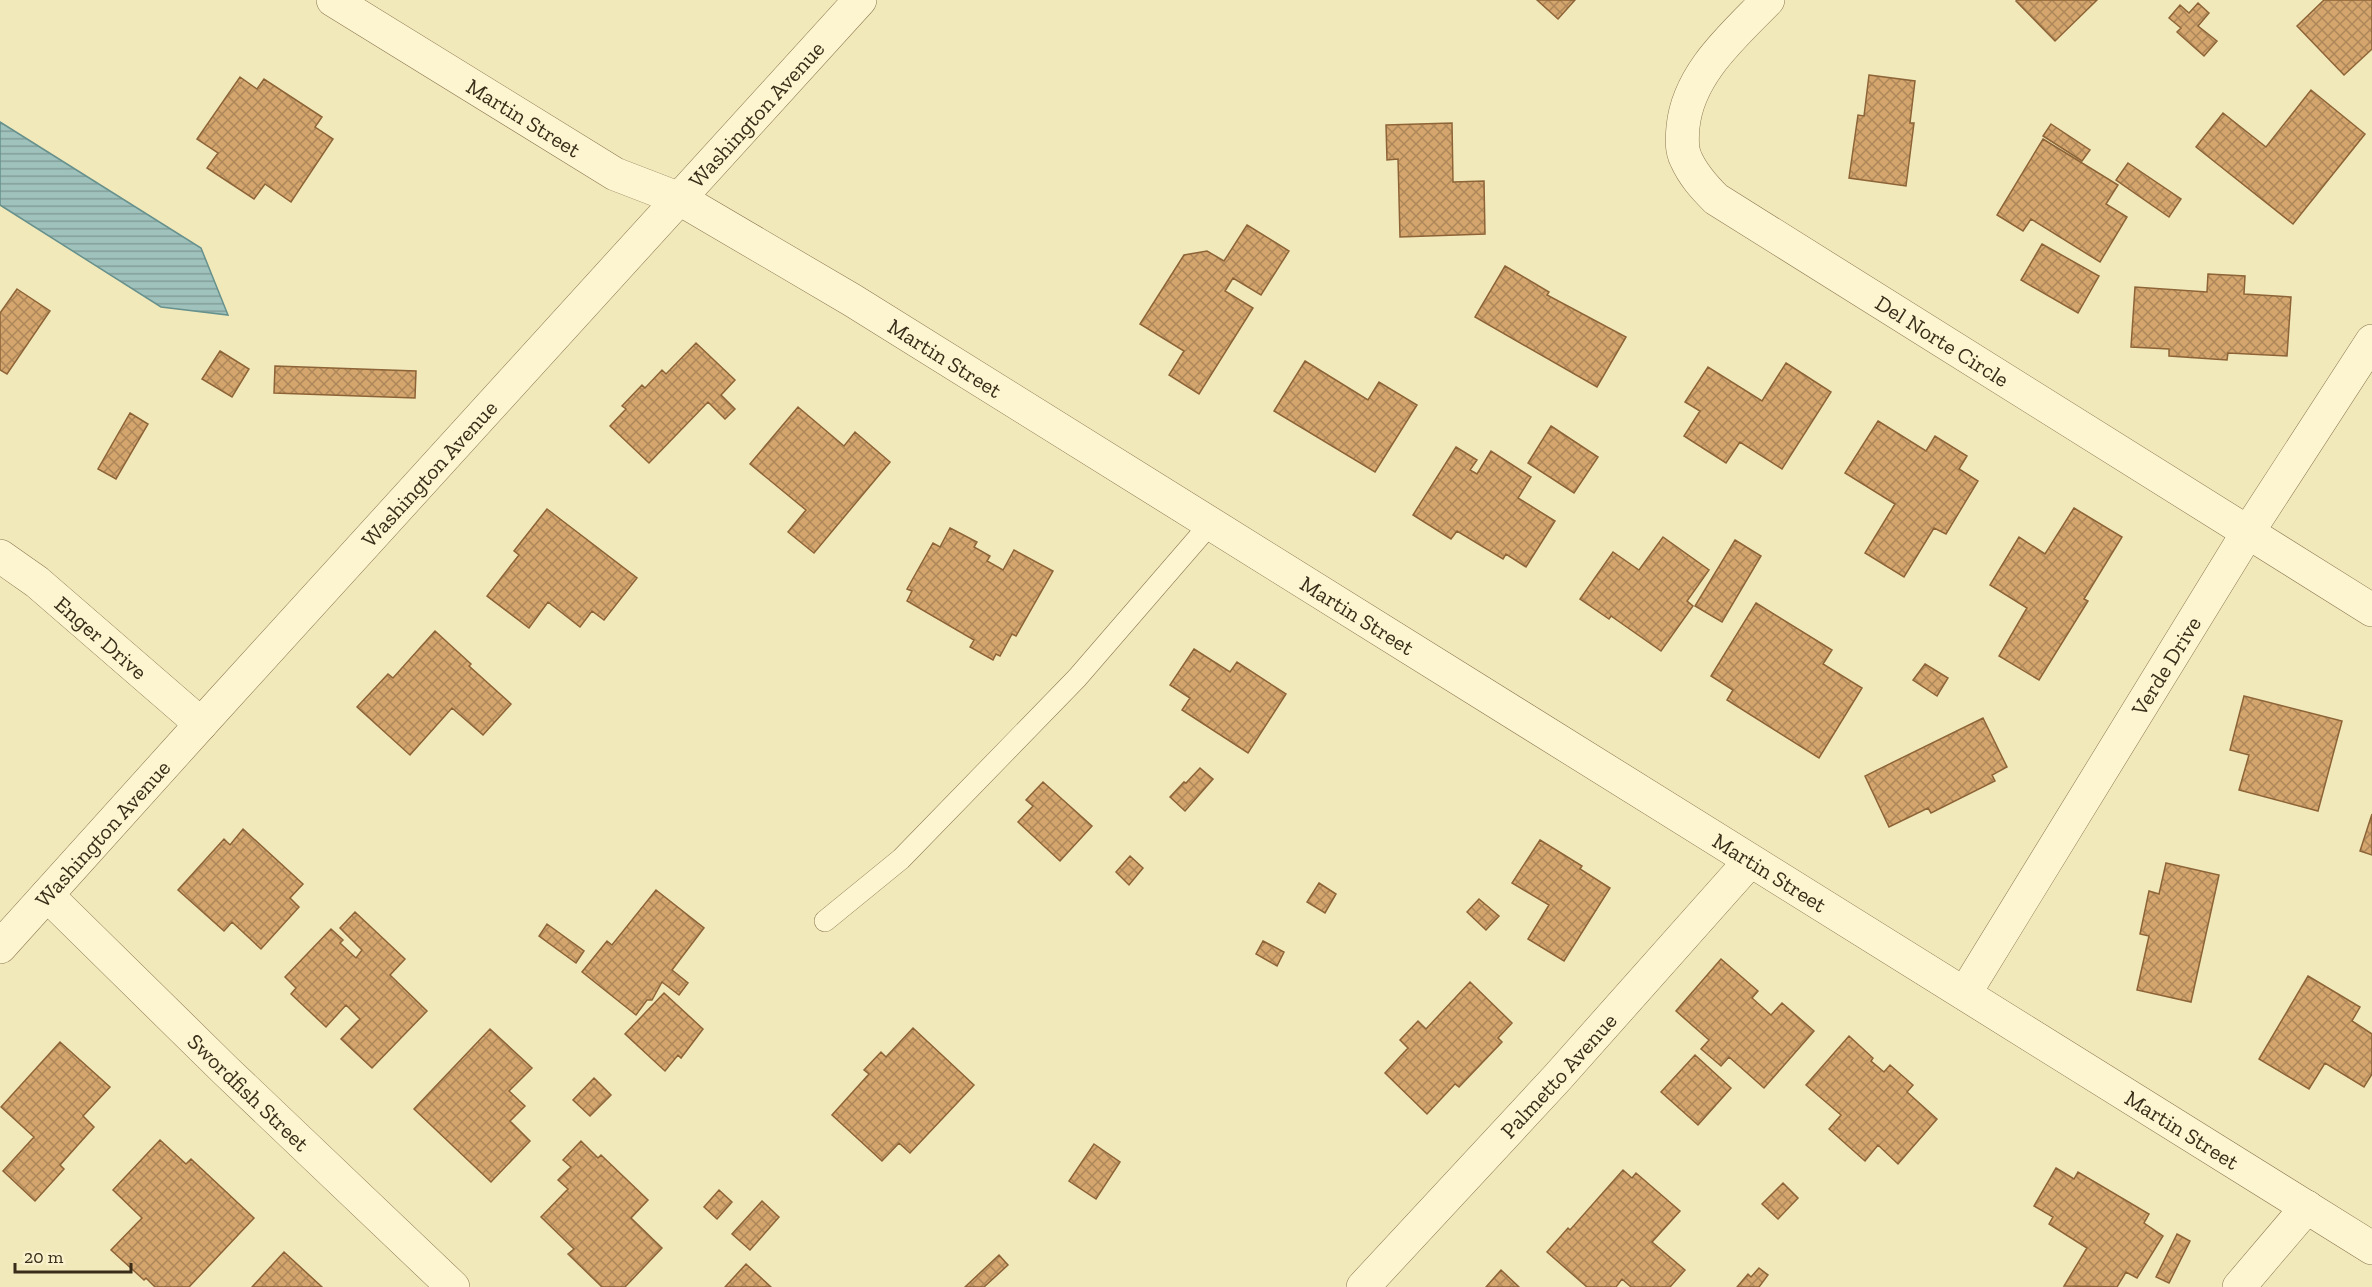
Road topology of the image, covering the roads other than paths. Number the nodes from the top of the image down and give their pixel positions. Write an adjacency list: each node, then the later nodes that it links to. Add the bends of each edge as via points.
1 (333, 0): 4 (street, Martin Street, via 615,174)
2 (860, 0): 4 (street, Washington Avenue)
3 (1768, 0): 7 (street, Del Norte Circle, via 1721,48 1700,76 1684,113 1685,157 1700,183 1716,199)
4 (681, 199): 6 (street, Martin Street, via 852,300); 10 (street, Washington Avenue)
5 (2372, 341): 7 (street, Verde Drive)
6 (1211, 523): 11 (street, Martin Street); 13 (lane, via 1061,694 901,859)
7 (2248, 532): 9 (street, Del Norte Circle); 15 (street, Verde Drive)
8 (0, 556): 10 (street, Enger Drive, via 37,582)
9 (2372, 610)
10 (201, 724): 12 (street, Washington Avenue)
11 (1750, 861): 15 (street, Martin Street); 19 (street, Palmetto Avenue, via 1557,1078)
12 (47, 895): 14 (street, Washington Avenue); 18 (street, Swordfish Street)
13 (825, 921)
14 (0, 947)
15 (1965, 993): 16 (street, Martin Street)
16 (2307, 1207): 17 (street, Martin Street); 20 (street)
17 (2372, 1248)
18 (453, 1287)
19 (1363, 1287)
20 (2239, 1287)

